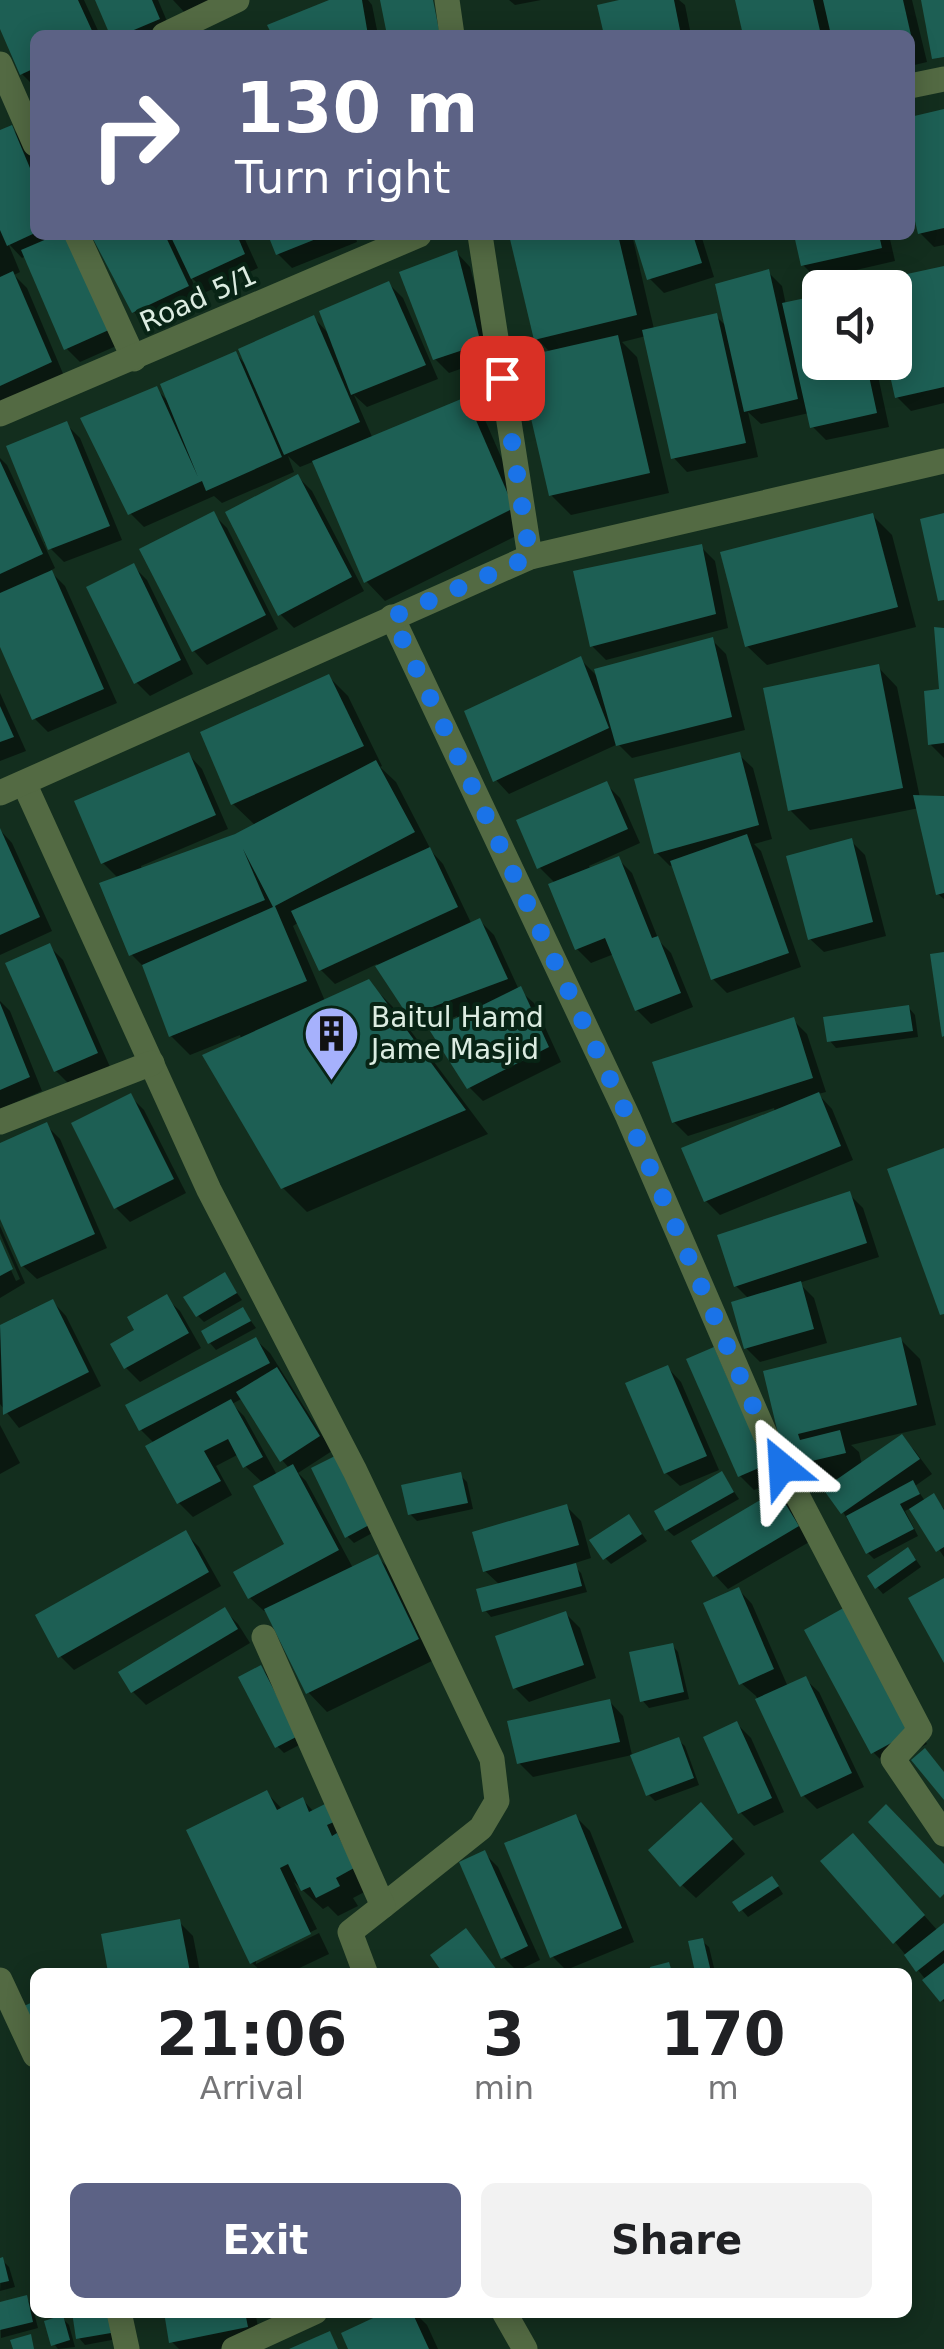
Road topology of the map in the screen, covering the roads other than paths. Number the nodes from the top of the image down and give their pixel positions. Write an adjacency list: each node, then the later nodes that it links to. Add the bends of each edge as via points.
1 (237, 0): 3 (street)
2 (448, 0): 4 (street)
3 (174, 30)
4 (451, 30)
5 (0, 64): 8 (street)
6 (944, 79): 7 (street)
7 (915, 85)
8 (17, 105): 9 (street)
9 (30, 133)
10 (79, 240): 13 (street)
11 (406, 240): 13 (street, Road 5/1)
12 (481, 240): 16 (street)
13 (134, 358): 14 (street, Road 5/1)
14 (0, 414)
15 (944, 460): 16 (street)
16 (530, 557): 17 (street)
17 (392, 617): 18 (street); 22 (street, via 628,1117 765,1434 920,1730 893,1758)
18 (12, 788): 19 (street)
19 (152, 1064): 20 (street); 23 (street, via 492,1759 497,1802 481,1828)
20 (0, 1122)
21 (264, 1637): 23 (street)
22 (944, 1834)
23 (383, 1906): 24 (street, via 350,1932)
24 (363, 1968)
25 (0, 1980): 26 (street)
26 (30, 2044)
27 (120, 2318): 30 (street)
28 (302, 2318): 31 (street)
29 (507, 2318): 32 (street)
30 (127, 2349)
31 (234, 2349)
32 (524, 2349)

